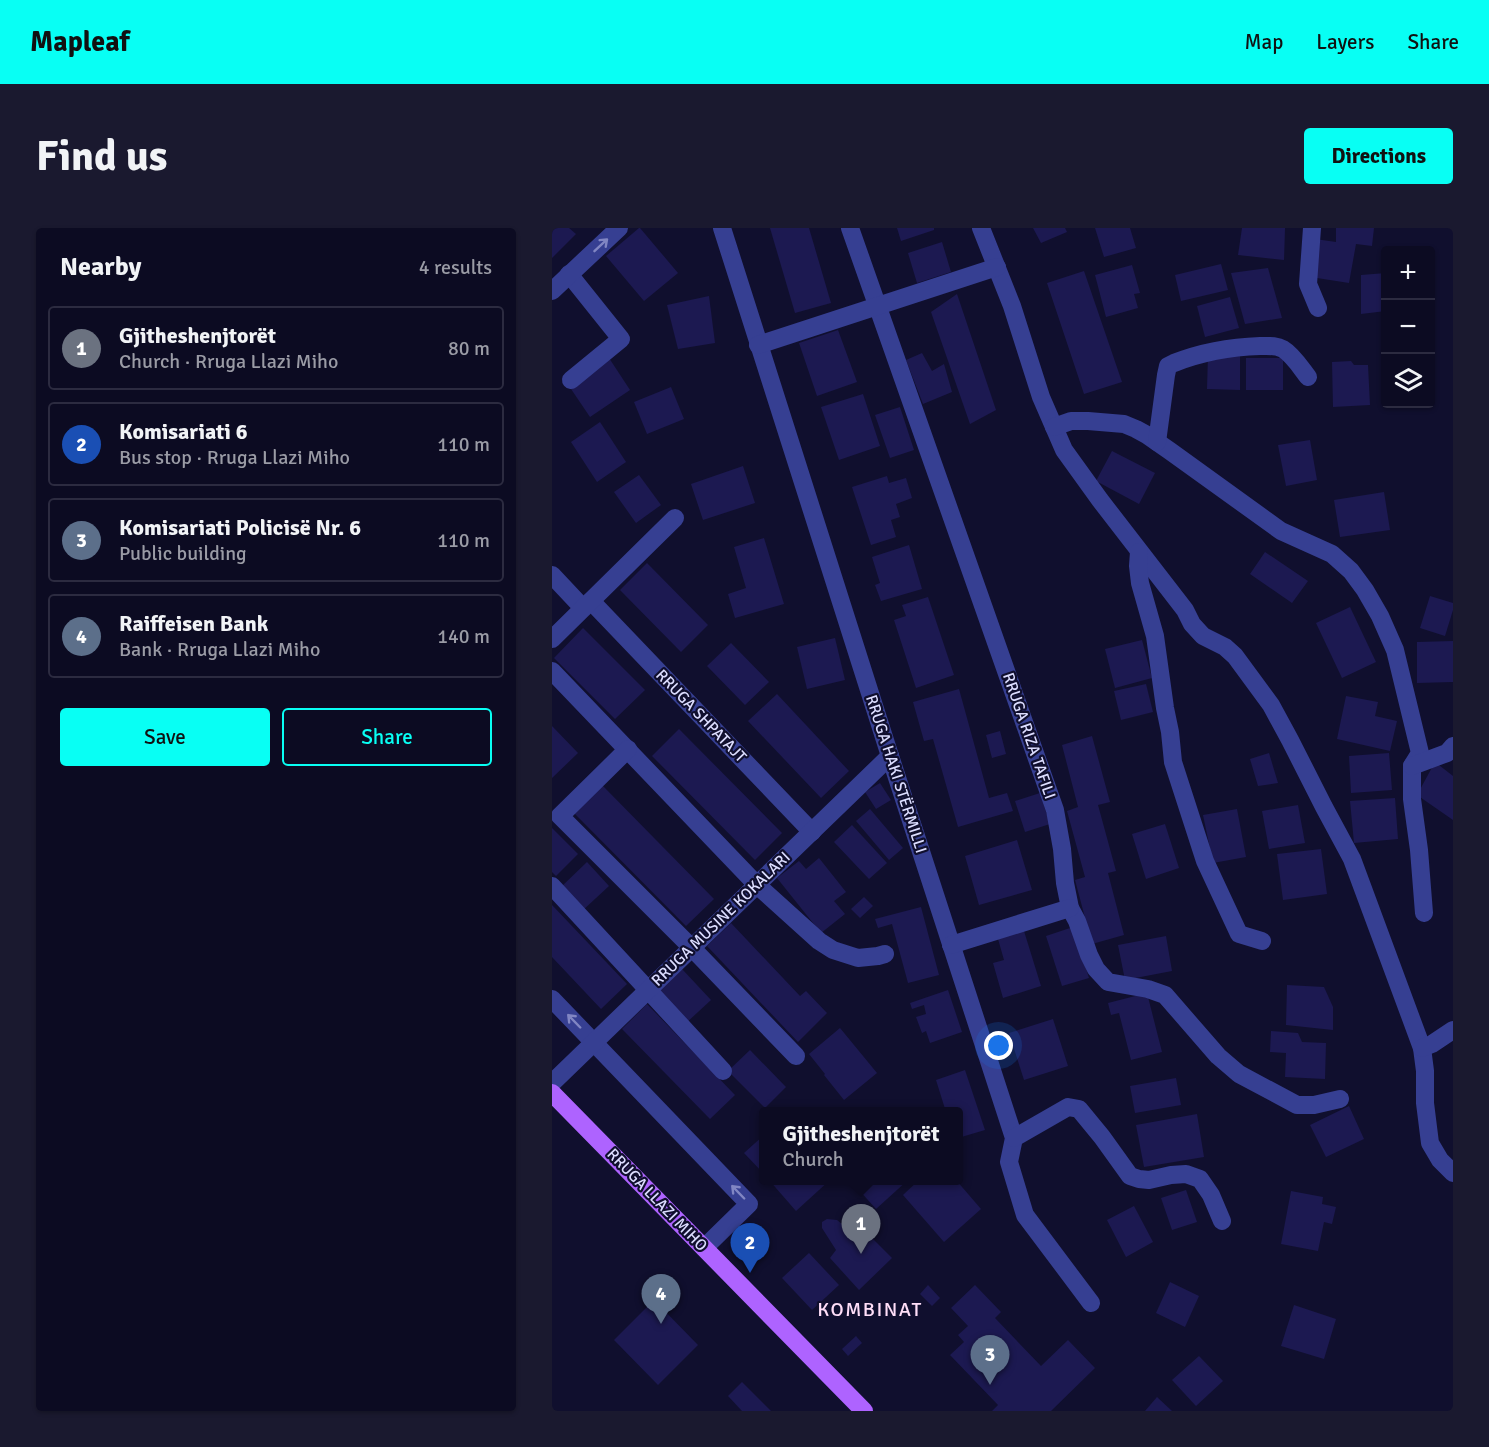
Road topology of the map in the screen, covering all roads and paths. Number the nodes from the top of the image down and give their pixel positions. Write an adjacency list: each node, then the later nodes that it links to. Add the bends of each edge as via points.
1 (619, 228): 7 (street, one-way to 1)
2 (722, 228): 11 (street, RRUGA HAKI STËRMILLI)
3 (850, 228): 9 (street, RRUGA RIZA TAFILI)
4 (981, 228): 6 (street)
5 (1312, 228): 10 (street, via 1308,284)
6 (997, 267): 9 (street); 14 (street)
7 (569, 274): 8 (street); 13 (street, via 621,339)
8 (552, 291)
9 (878, 306): 11 (street); 29 (street, RRUGA RIZA TAFILI, via 1054,810)
10 (1318, 308)
11 (758, 345): 24 (street, RRUGA HAKI STËRMILLI)
12 (1308, 377): 15 (street, via 1293,357 1274,346 1216,350 1174,363 1168,366)
13 (571, 380)
14 (1054, 427): 15 (street, via 1071,421 1125,424); 17 (street, via 1064,450)
15 (1156, 441): 25 (street, via 1281,531 1332,554 1351,571 1370,598 1395,650 1420,753)
16 (675, 518): 19 (street)
17 (1139, 552): 31 (street, via 1140,583 1155,636 1173,762 1185,800 1205,861 1239,934); 39 (street, via 1192,624 1203,636 1235,656 1271,705 1352,859)
18 (552, 575): 19 (street, RRUGA SHPATAJT)
19 (587, 605): 20 (street); 26 (street, RRUGA SHPATAJT)
20 (552, 639)
21 (552, 671): 23 (street)
22 (1453, 746): 25 (street, via 1447,753)
23 (628, 750): 27 (street); 33 (street, via 560,816)
24 (890, 756): 26 (street, RRUGA MUSINE KOKALARI); 32 (street, RRUGA HAKI STËRMILLI)
25 (1412, 766): 30 (street)
26 (812, 832): 27 (street, RRUGA MUSINE KOKALARI)
27 (757, 885): 33 (street, RRUGA MUSINE KOKALARI); 34 (street, via 833,950 858,958)
28 (552, 886): 35 (street)
29 (1070, 908): 32 (street); 44 (street, RRUGA RIZA TAFILI, via 1096,969 1108,982 1165,995 1218,1056 1239,1074 1297,1105)
30 (1424, 913)
31 (1262, 941)
32 (951, 945): 45 (street, RRUGA HAKI STËRMILLI)
33 (692, 948): 35 (street, RRUGA MUSINE KOKALARI); 40 (street)
34 (885, 954)
35 (648, 991): 38 (street, RRUGA MUSINE KOKALARI); 41 (street)
36 (552, 999): 38 (street, one-way to 36)
37 (1453, 1030): 39 (street)
38 (593, 1042): 42 (street, RRUGA MUSINE KOKALARI); 48 (street, one-way to 38, via 749,1204)
39 (1422, 1048): 46 (street, via 1430,1143 1440,1161)
40 (796, 1056)
41 (723, 1071)
42 (552, 1083)
43 (552, 1093): 48 (main road, RRUGA LLAZI MIHO)
44 (1340, 1099)
45 (1014, 1138): 47 (street, via 1068,1107 1079,1109 1130,1176 1149,1180 1186,1174 1200,1179); 49 (street, RRUGA HAKI STËRMILLI, via 1009,1162 1025,1215)
46 (1453, 1173)
47 (1222, 1221)
48 (704, 1248): 50 (main road, RRUGA LLAZI MIHO)
49 (1091, 1303)
50 (864, 1411)

